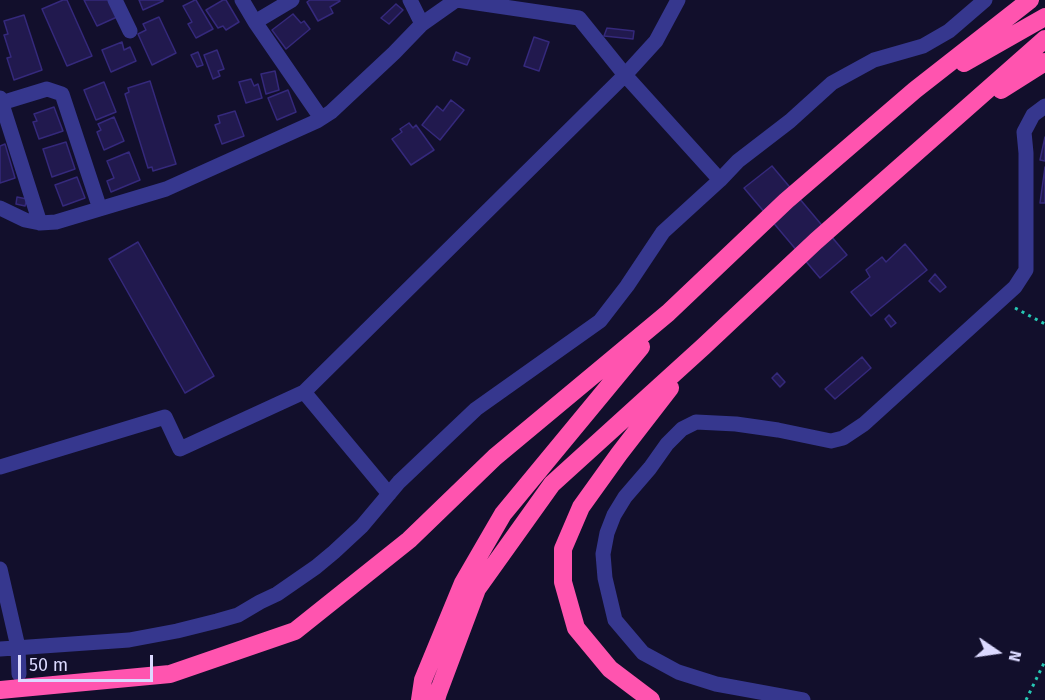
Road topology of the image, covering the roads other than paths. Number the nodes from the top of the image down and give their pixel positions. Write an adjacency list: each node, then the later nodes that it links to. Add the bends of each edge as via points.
1 (115, 0): 12 (street)
2 (242, 0): 10 (street)
3 (292, 0): 10 (street)
4 (410, 0): 11 (street)
5 (456, 0): 11 (street); 15 (street, via 579,18)
6 (678, 0): 15 (street, via 656,41)
7 (985, 0): 21 (street, via 949,31 923,46 874,60 832,83)
8 (1030, 0): 16 (highway)
9 (1045, 17): 16 (highway)
10 (255, 22): 19 (street)
11 (422, 24): 19 (street)
12 (130, 31)
13 (1045, 39): 20 (highway)
14 (1045, 62): 20 (highway)
15 (626, 75): 21 (street); 27 (street)
16 (915, 90): 25 (highway, via 786,201)
17 (1, 100): 23 (street, via 47,89 62,94); 24 (street)
18 (1045, 106): 37 (street, via 1033,115 1024,132 1026,270 1015,287 864,424 843,438 831,441 736,424 696,422 682,429 625,497 607,532 603,554 605,578 615,620 643,653 678,672 716,684)
19 (321, 118): 23 (street, via 166,189)
20 (946, 126): 26 (highway)
21 (720, 180): 29 (street, via 663,232 600,321 476,410)
22 (0, 208): 24 (street)
23 (100, 209): 24 (street)
24 (40, 223)
25 (668, 313): 34 (highway, via 495,457 409,540 295,631 170,674); 35 (highway, via 503,514 463,583 423,680)
26 (703, 347): 35 (highway, via 552,484 477,589); 36 (highway, via 581,507 563,549 563,582 576,628 610,669)
27 (304, 392): 28 (street, via 180,449 165,417); 29 (street)
28 (0, 467)
29 (389, 494): 31 (street, via 362,526 316,567 238,615 129,640)
30 (0, 569): 31 (street)
31 (18, 647): 32 (street); 33 (street)
32 (0, 649)
33 (19, 674)
34 (0, 690)
35 (429, 695)
36 (651, 700)
37 (803, 700)

